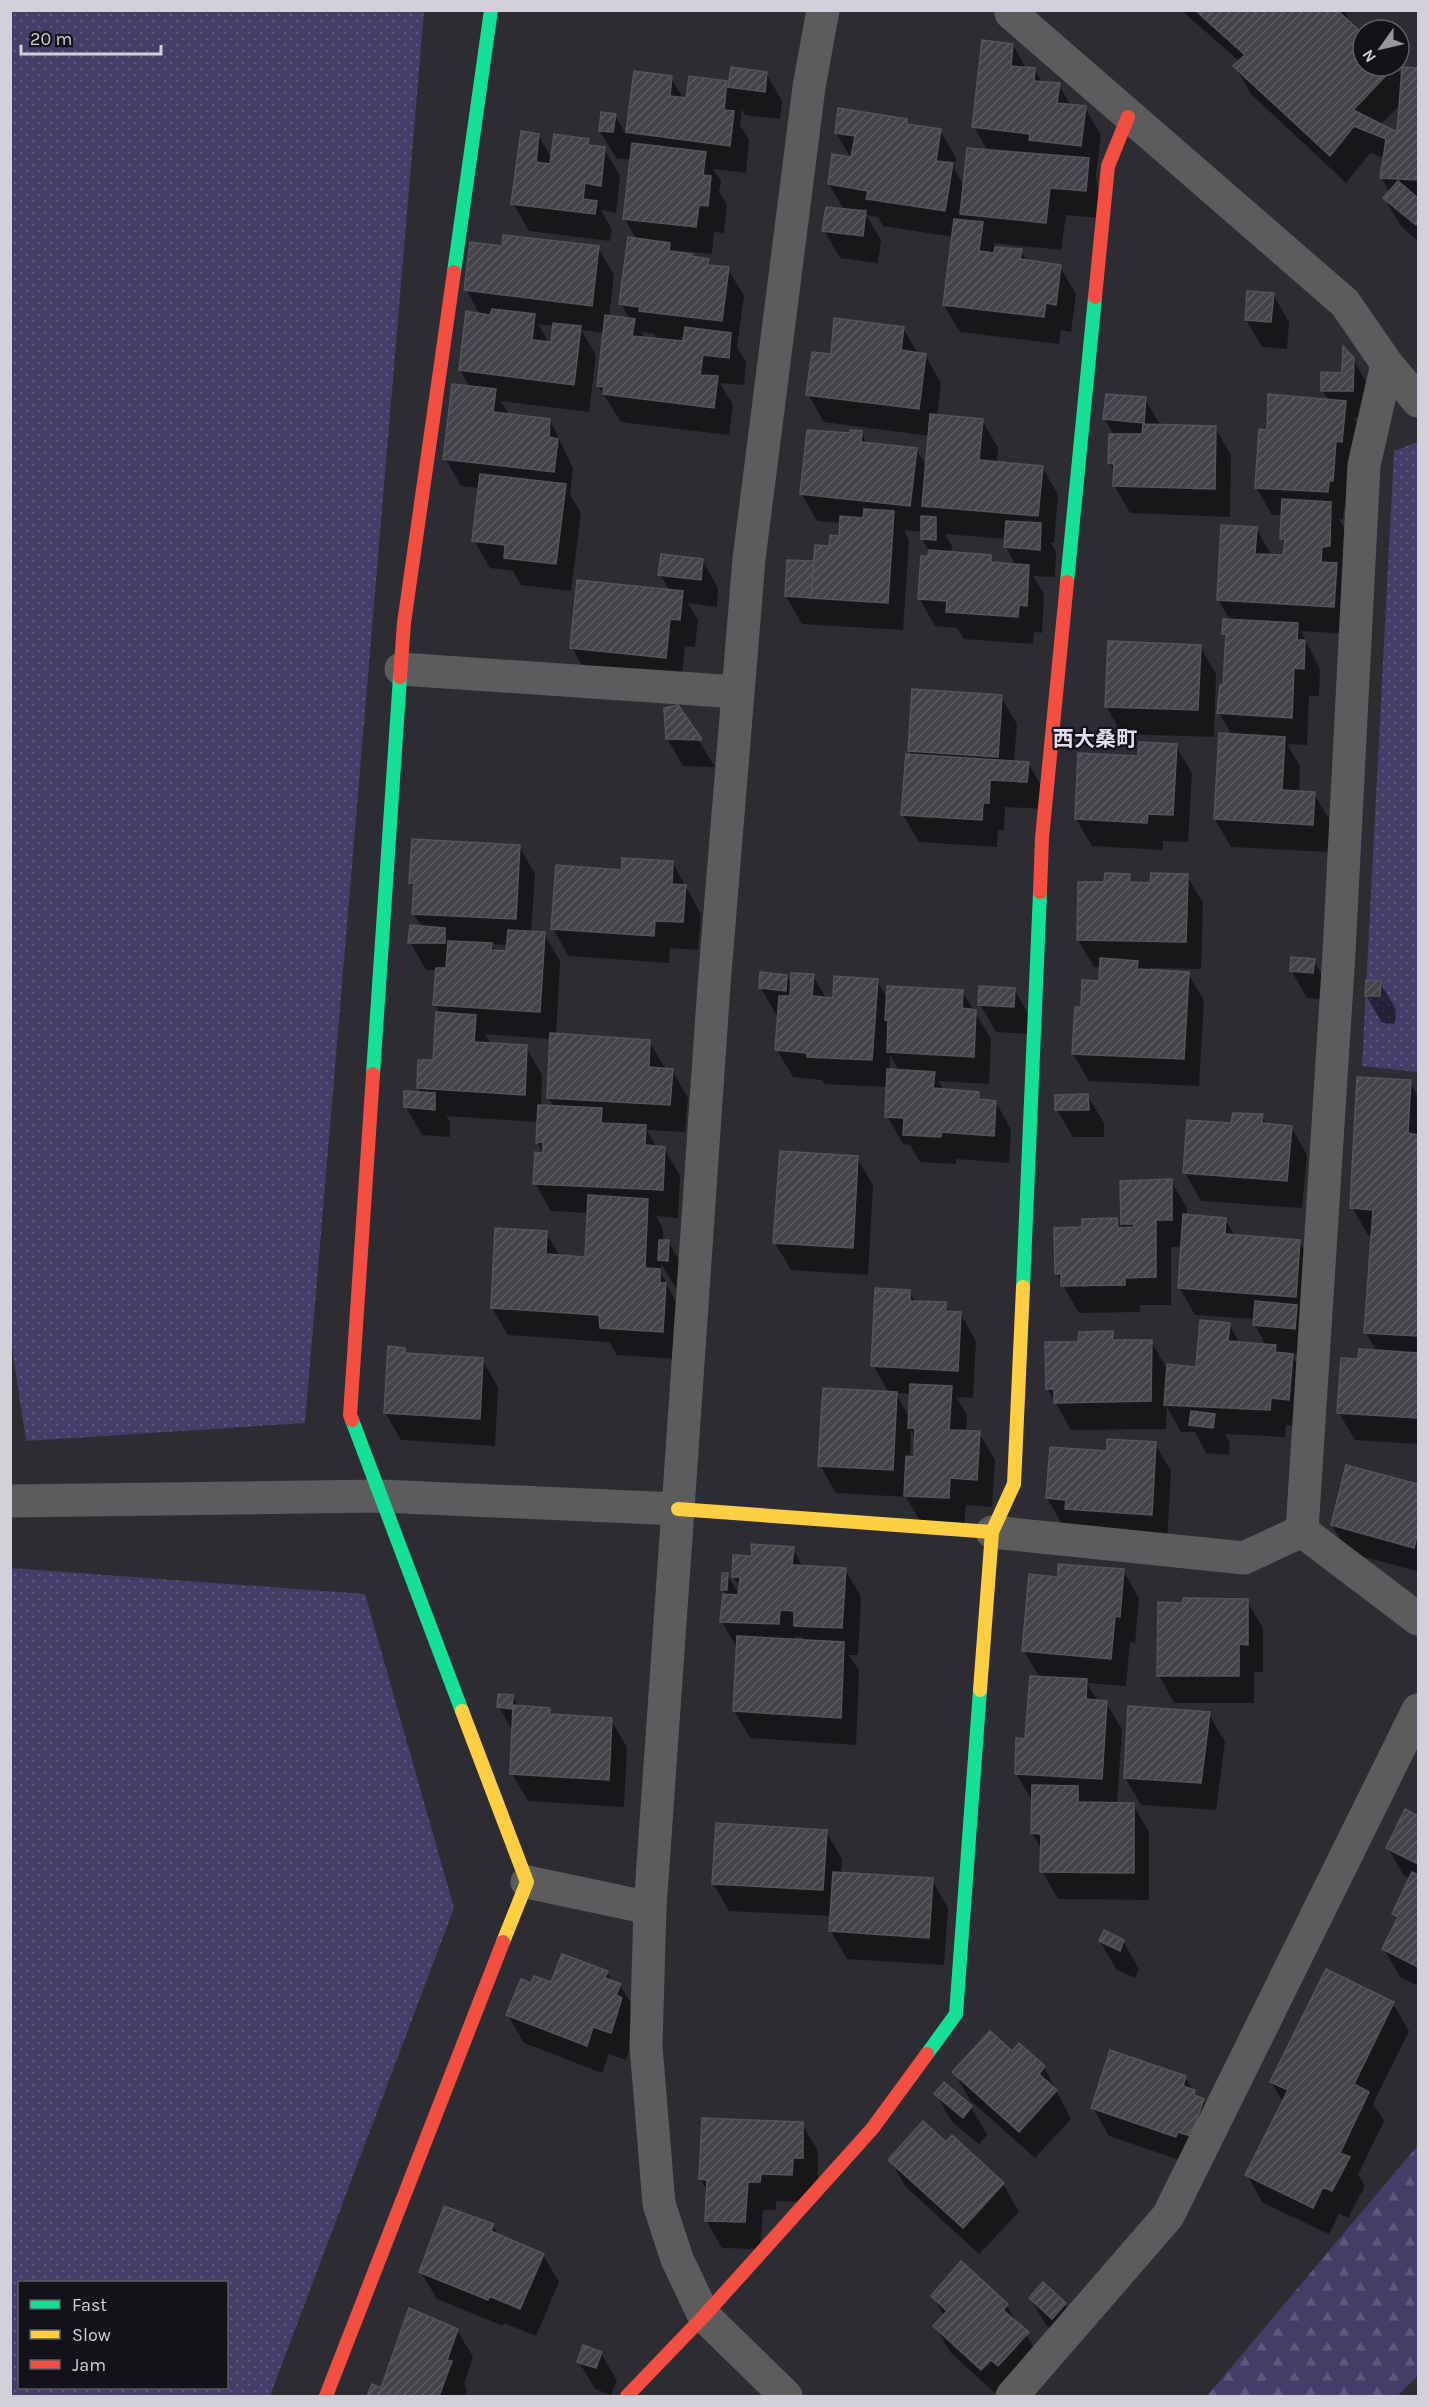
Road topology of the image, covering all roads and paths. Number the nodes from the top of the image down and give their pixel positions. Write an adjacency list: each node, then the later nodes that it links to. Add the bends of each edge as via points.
1 (491, 10): 7 (street, via 404,623)
2 (823, 10): 8 (street, via 809,87 749,559)
3 (1006, 11): 4 (street)
4 (1128, 117): 5 (street, via 1345,303); 13 (street, via 1108,166 1042,838 1014,1484)
5 (1387, 364): 6 (street); 12 (street, via 1364,465 1339,953)
6 (1419, 401)
7 (401, 669): 8 (street); 9 (street, via 350,1415)
8 (738, 692): 11 (street)
9 (381, 1496): 10 (street); 11 (street); 16 (street)
10 (10, 1501)
11 (678, 1509): 13 (street); 17 (street)
12 (1302, 1531): 13 (street, via 1244,1558); 14 (street)
13 (992, 1532): 18 (street, via 956,2014 872,2129)
14 (1419, 1619)
15 (1419, 1710): 22 (street, via 1168,2216)
16 (527, 1882): 17 (street); 19 (street)
17 (650, 1908): 18 (street, via 646,2046 659,2204 677,2259)
18 (704, 2316): 20 (street); 21 (street)
19 (326, 2397)
20 (627, 2397)
21 (786, 2397)
22 (1012, 2397)

